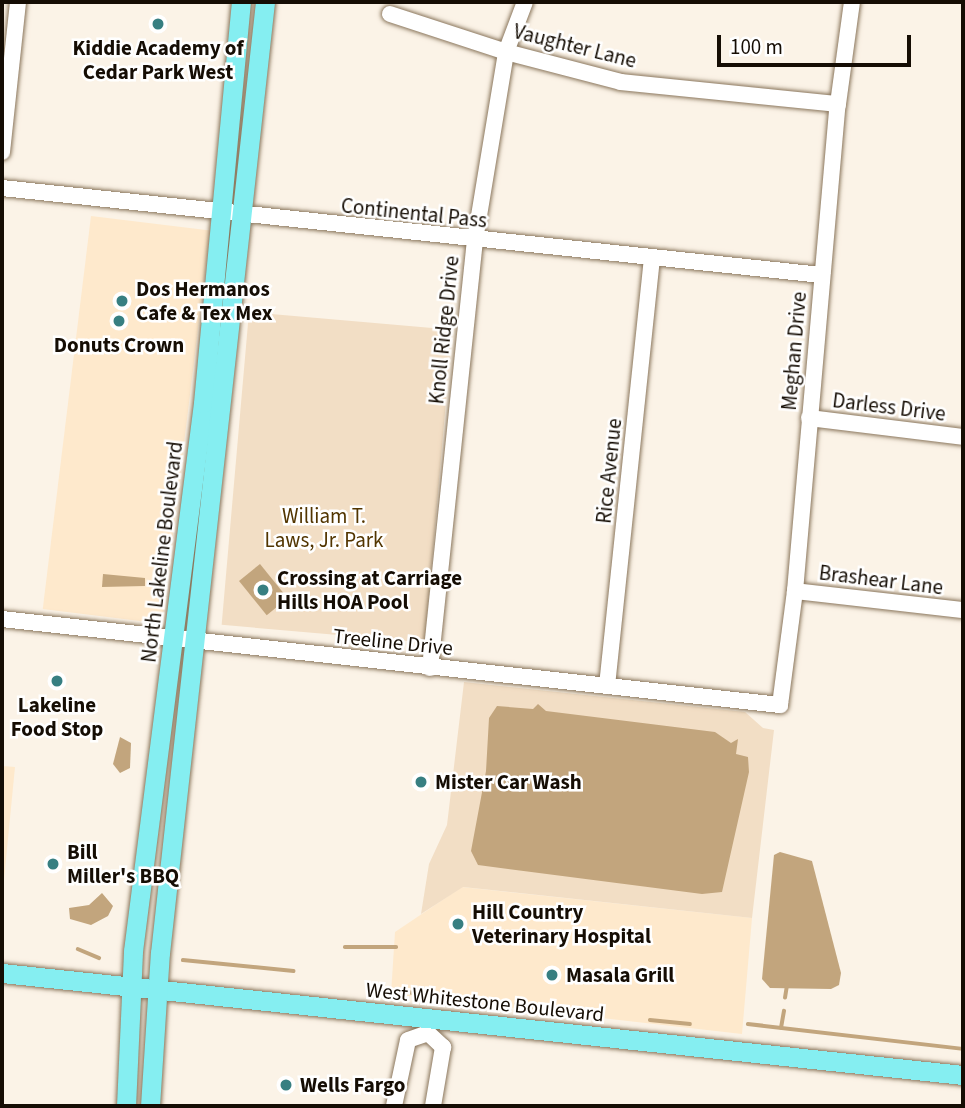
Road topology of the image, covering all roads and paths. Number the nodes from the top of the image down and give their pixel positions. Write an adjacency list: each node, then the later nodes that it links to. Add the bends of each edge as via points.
1 (18, 2): 9 (street)
2 (241, 2): 11 (main road, North Lakeline Boulevard)
3 (265, 2): 12 (main road, North Lakeline Boulevard)
4 (525, 2): 7 (street, Knoll Ridge Drive)
5 (852, 2): 8 (street, Meghan Drive)
6 (390, 14): 7 (street, Vaughter Lane)
7 (506, 52): 8 (street, Vaughter Lane, via 621,82); 13 (street, Knoll Ridge Drive)
8 (838, 104): 15 (street, Meghan Drive)
9 (2, 152)
10 (2, 188): 11 (street, Continental Pass)
11 (219, 212): 12 (street, Continental Pass); 21 (main road, North Lakeline Boulevard, via 203,403)
12 (240, 215): 13 (street, Continental Pass); 22 (main road, North Lakeline Boulevard)
13 (475, 240): 14 (street, Continental Pass); 23 (street, Knoll Ridge Drive)
14 (652, 260): 15 (street, Continental Pass); 24 (street, Rice Avenue)
15 (822, 275): 16 (street, Meghan Drive)
16 (809, 418): 17 (street, Darless Drive); 18 (street, Meghan Drive)
17 (963, 437)
18 (794, 591): 19 (street, Brashear Lane); 25 (street, Meghan Drive)
19 (963, 610)
20 (2, 619): 21 (street, Treeline Drive)
21 (174, 638): 22 (street, Treeline Drive); 27 (main road, North Lakeline Boulevard)
22 (195, 641): 23 (street, Treeline Drive); 28 (main road, North Lakeline Boulevard)
23 (430, 668): 24 (street, Treeline Drive)
24 (607, 686): 25 (street, Treeline Drive)
25 (780, 705)
26 (2, 972): 27 (main road, West Whitestone Boulevard)
27 (132, 988): 28 (main road, West Whitestone Boulevard); 31 (main road, North Lakeline Boulevard)
28 (158, 990): 29 (main road, West Whitestone Boulevard); 32 (main road, North Lakeline Boulevard)
29 (429, 1027): 30 (main road, West Whitestone Boulevard); 33 (street, via 408,1040); 34 (street, via 443,1046)
30 (963, 1075)
31 (126, 1106)
32 (150, 1106)
33 (394, 1106)
34 (433, 1106)

